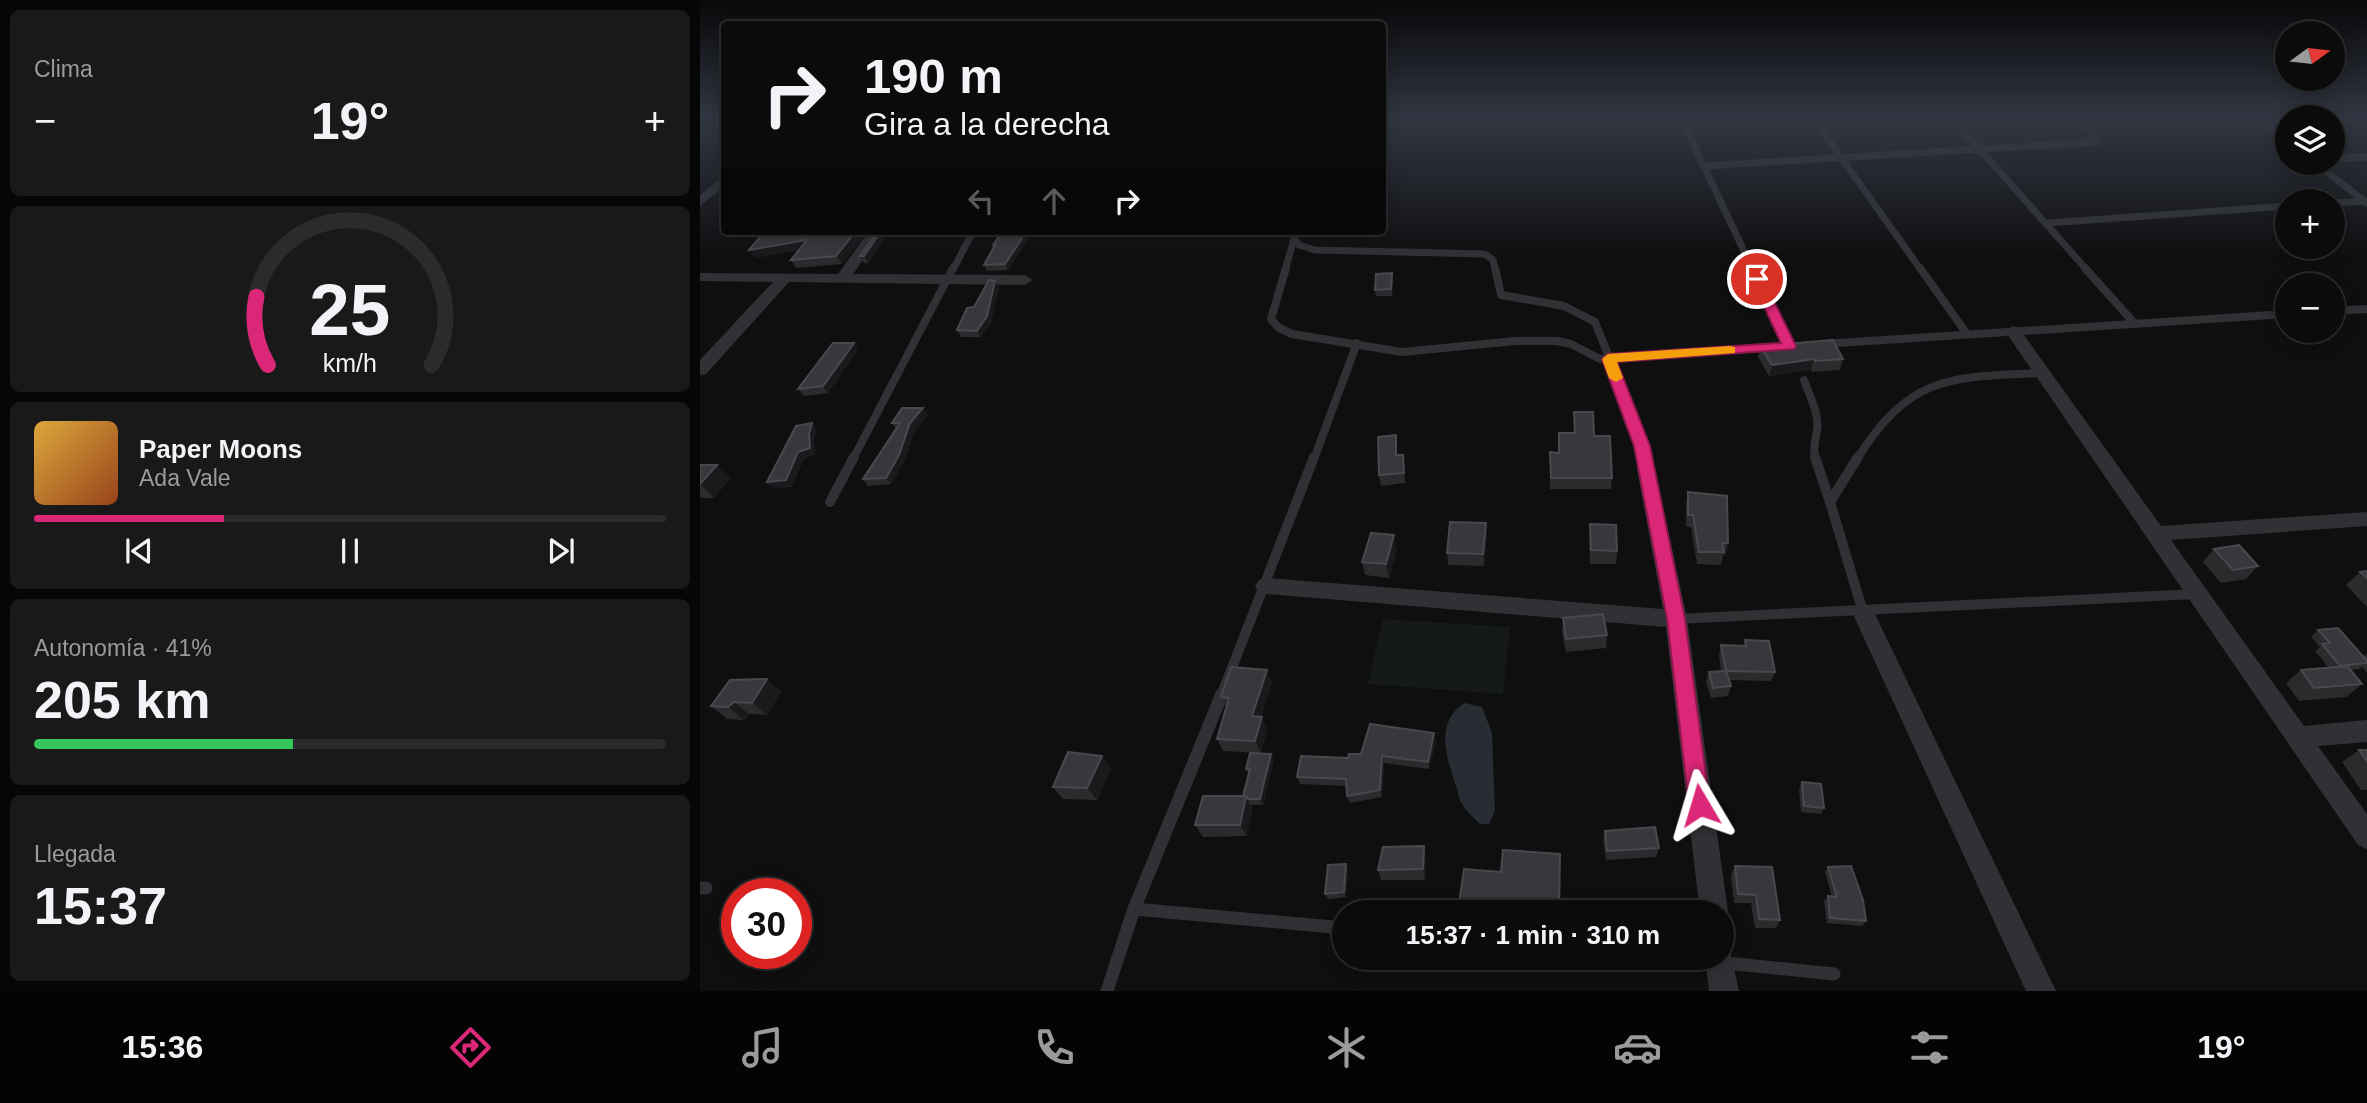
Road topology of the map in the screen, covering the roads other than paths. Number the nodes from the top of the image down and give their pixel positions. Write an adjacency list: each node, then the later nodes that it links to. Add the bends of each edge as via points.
1 (1734, 164): 4 (lane)
2 (1846, 164): 25 (lane)
3 (1994, 164): 11 (lane)
4 (1704, 166): 29 (lane)
5 (2331, 175): 8 (lane)
6 (719, 190): 7 (street)
7 (700, 202)
8 (2366, 202): 9 (lane)
9 (2345, 203)
10 (2275, 207): 11 (lane)
11 (2047, 223): 23 (lane)
12 (873, 235): 17 (street)
13 (971, 235): 18 (lane)
14 (1294, 235): 26 (lane, via 1271,319 1292,334); 30 (lane, via 1299,245 1315,250 1485,254 1493,260 1501,295 1564,306 1586,315 1600,329)
15 (700, 277): 16 (street)
16 (785, 278): 17 (street); 31 (street)
17 (842, 279): 18 (street)
18 (947, 280): 19 (street); 35 (lane)
19 (1025, 281)
20 (2367, 309): 21 (lane)
21 (2345, 310)
22 (2275, 315): 23 (lane)
23 (2135, 324): 24 (lane)
24 (2011, 330): 25 (lane); 32 (street)
25 (1967, 334): 27 (lane)
26 (1357, 343): 30 (lane, via 1402,352 1557,341); 39 (lane)
27 (1816, 344)
28 (1803, 345): 29 (lane)
29 (1789, 346): 30 (lane)
30 (1608, 359): 34 (lane, via 1634,420)
31 (700, 370)
32 (2042, 373): 36 (lane, via 1968,378 1936,384 1911,396 1887,416); 38 (street)
33 (1804, 380): 36 (lane, via 1817,419 1815,461)
34 (1646, 469): 42 (street)
35 (830, 502)
36 (1830, 502): 41 (lane)
37 (2367, 519): 38 (street)
38 (2155, 534): 40 (street)
39 (1266, 586): 42 (street); 47 (lane)
40 (2199, 594): 41 (lane); 44 (street)
41 (1863, 612): 42 (lane); 54 (street)
42 (1676, 619): 46 (street)
43 (2367, 731): 44 (street)
44 (2298, 737): 45 (street)
45 (2367, 836)
46 (1712, 900)
47 (1134, 909): 48 (lane); 52 (lane)
48 (1332, 927)
49 (1734, 962): 51 (lane)
50 (1721, 970): 53 (street)
51 (1834, 974)
52 (1107, 991)
53 (1724, 991)
54 (2041, 991)

